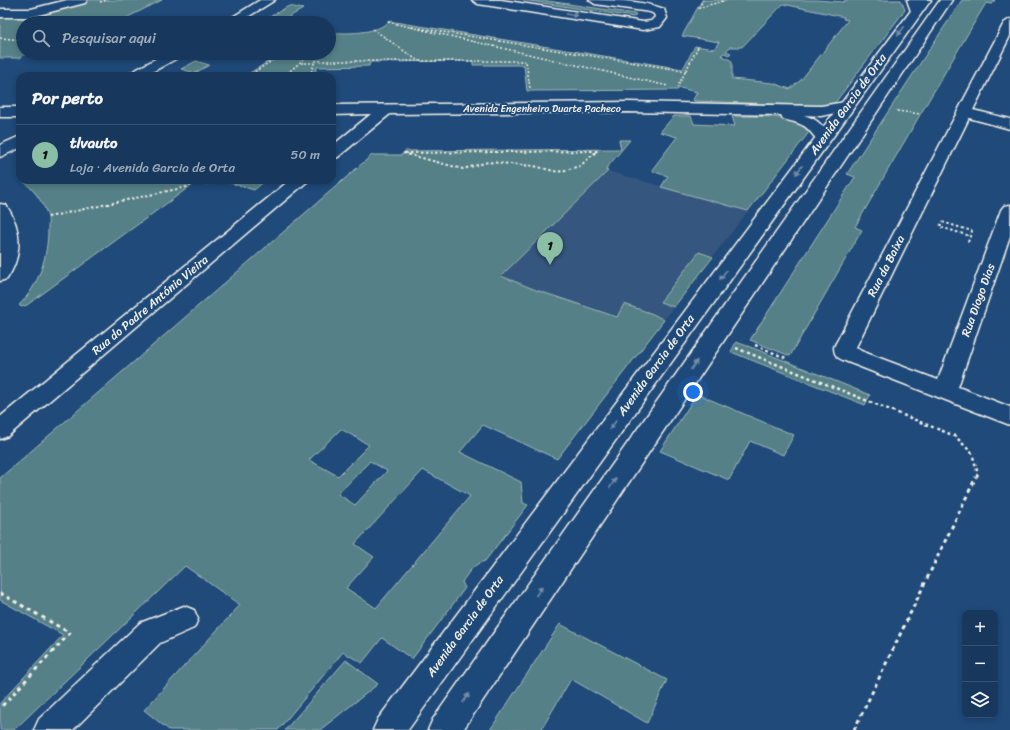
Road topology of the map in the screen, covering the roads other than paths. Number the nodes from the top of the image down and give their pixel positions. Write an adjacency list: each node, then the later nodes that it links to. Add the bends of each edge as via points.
1 (81, 0): 7 (street, via 28,15)
2 (270, 0): 8 (street)
3 (478, 0): 4 (street, one-way to 4, via 643,26 655,24 661,18 660,12 653,9)
4 (595, 0)
5 (946, 0): 34 (street, Avenida Garcia de Orta, one-way to 5)
6 (918, 4): 12 (street, Avenida Garcia de Orta, one-way to 12)
7 (0, 13)
8 (241, 16)
9 (1010, 23): 18 (street, Rua da Baixa)
10 (164, 60): 11 (street)
11 (142, 72)
12 (845, 108): 14 (street, Avenida Engenheiro Duarte Pacheco, via 822,111); 20 (street, Avenida Garcia de Orta)
13 (387, 109): 14 (street, Avenida Engenheiro Duarte Pacheco); 15 (street, Avenida Engenheiro Duarte Pacheco); 22 (street)
14 (751, 109): 20 (street, Avenida Engenheiro Duarte Pacheco, via 791,116 812,124 820,130)
15 (336, 110)
16 (0, 112): 17 (street)
17 (16, 112)
18 (965, 112): 19 (street); 28 (street, Rua da Baixa, via 845,347 845,352 853,356)
19 (1010, 124)
20 (823, 138): 33 (street, Avenida Garcia de Orta, one-way to 33)
21 (16, 143): 23 (street)
22 (336, 151)
23 (0, 152)
24 (295, 184): 30 (street, Rua do Padre António Vieira)
25 (0, 208): 27 (street, via 8,223 10,238 7,259)
26 (1010, 210): 28 (street, Rua Diogo Dias)
27 (0, 275)
28 (945, 391): 29 (street, Rua da Baixa)
29 (1010, 416)
30 (0, 430)
31 (184, 619): 32 (street, via 150,633)
32 (50, 730)
33 (389, 730)
34 (444, 730)

